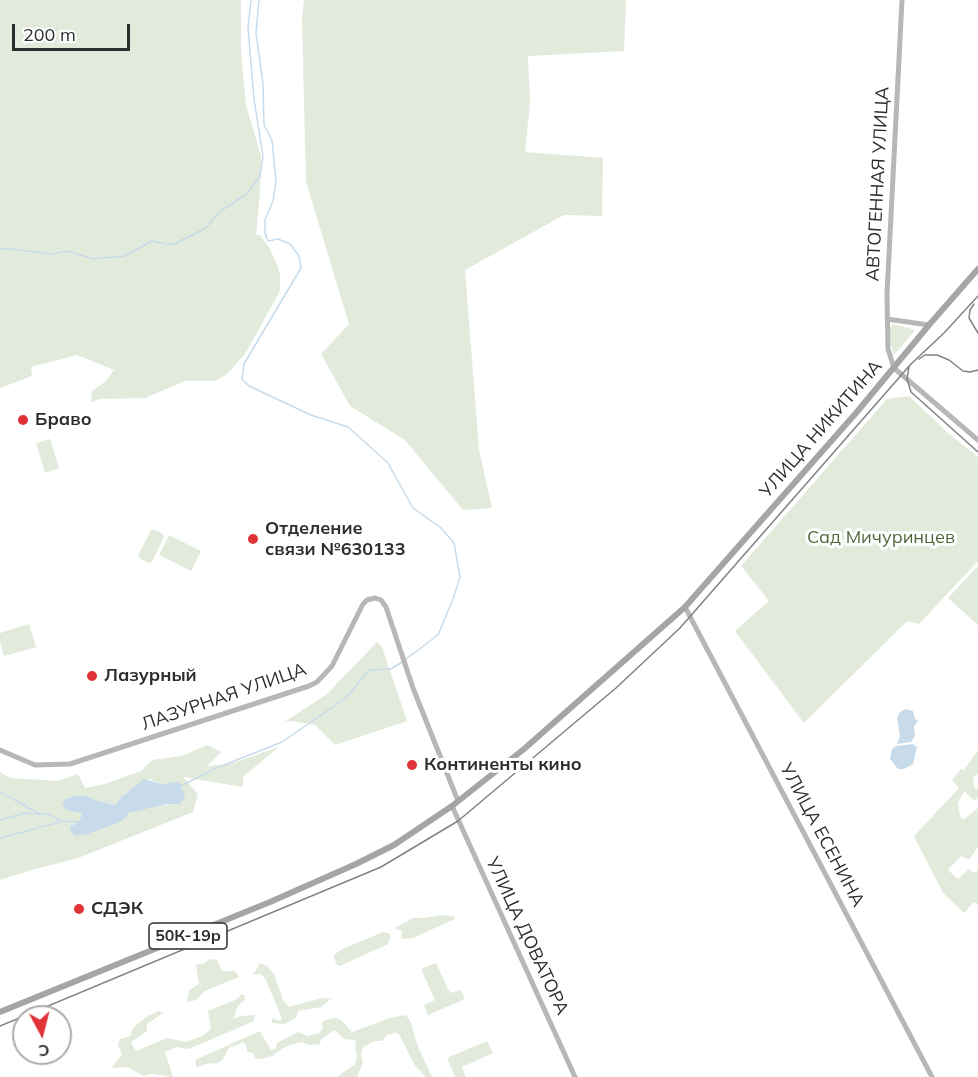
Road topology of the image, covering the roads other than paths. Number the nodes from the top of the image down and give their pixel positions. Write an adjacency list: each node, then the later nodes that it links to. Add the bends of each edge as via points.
1 (902, 0): 3 (street, АВТОГЕННАЯ УЛИЦА)
2 (978, 269): 4 (main road, УЛИЦА НИКИТИНА)
3 (887, 319): 4 (street); 5 (street, АВТОГЕННАЯ УЛИЦА, via 888,349)
4 (929, 325): 5 (main road, УЛИЦА НИКИТИНА)
5 (894, 368): 6 (street); 7 (main road, УЛИЦА НИКИТИНА)
6 (978, 440)
7 (685, 608): 9 (main road, 50К-19р, via 524,749); 13 (street, УЛИЦА ЕСЕНИНА)
8 (0, 750): 9 (street, ЛАЗУРНАЯ УЛИЦА, via 35,765 70,764 309,686 332,666 363,604 375,598 386,607)
9 (458, 801): 10 (main road, 50К-19р)
10 (452, 806): 11 (main road, 50К-19р, via 356,864); 12 (street, УЛИЦА ДОВАТОРА)
11 (0, 1012)
12 (575, 1077)
13 (932, 1077)

